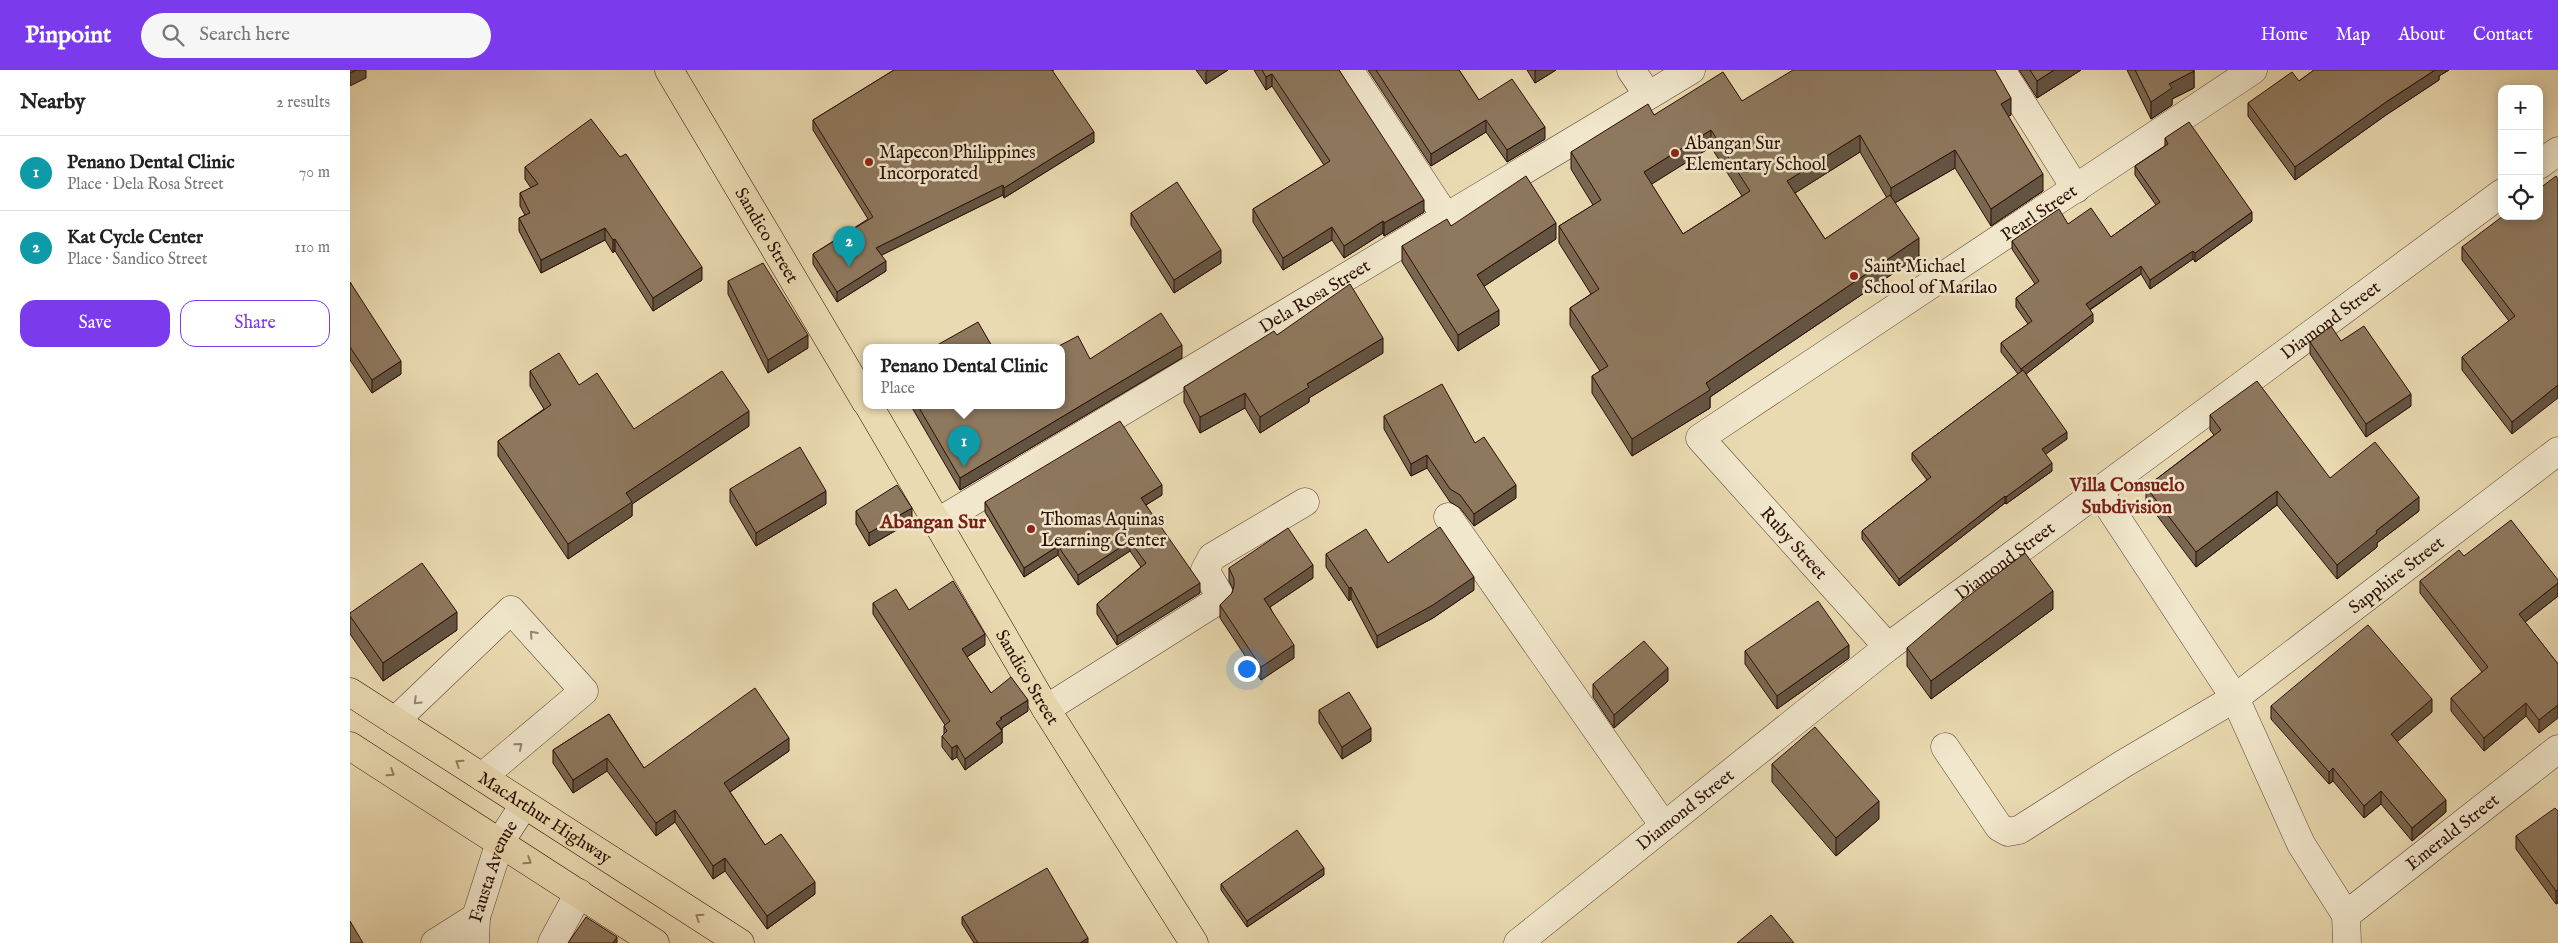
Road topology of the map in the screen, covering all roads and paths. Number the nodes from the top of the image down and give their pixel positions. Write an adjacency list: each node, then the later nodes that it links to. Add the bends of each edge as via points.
1 (669, 70): 13 (main road, Sandico Street)
2 (1349, 70): 12 (street)
3 (1632, 70): 7 (street)
4 (1691, 70): 7 (street, Dela Rosa Street)
5 (2001, 70): 10 (street)
6 (2253, 70): 10 (street, Pearl Street)
7 (1648, 95): 12 (street, Dela Rosa Street)
8 (2558, 151): 9 (street)
9 (2543, 162)
10 (2076, 189): 15 (street, Pearl Street)
11 (2498, 196): 17 (street, Diamond Street)
12 (1446, 217): 20 (street, Dela Rosa Street)
13 (863, 397)
14 (871, 409): 20 (main road, Sandico Street)
15 (1700, 438): 21 (street, Ruby Street)
16 (2558, 451): 23 (street, Sapphire Street)
17 (2098, 490): 21 (street, Diamond Street); 23 (street)
18 (1305, 502): 24 (street, via 1212,556 1205,570 1218,594 1217,601)
19 (1448, 517): 31 (street)
20 (938, 522): 24 (main road, Sandico Street)
21 (1888, 647): 31 (street, Diamond Street)
22 (350, 692): 25 (main road, MacArthur Highway)
23 (2235, 698): 27 (street, Sapphire Street, via 2019,830 2008,832 1999,827); 34 (street, via 2301,844)
24 (1046, 709): 40 (main road, Sandico Street)
25 (395, 721): 29 (main road, MacArthur Highway, one-way to 25); 29 (street, one-way to 25, via 584,691 511,610)
26 (350, 746): 32 (main road, one-way to 32)
27 (1945, 747)
28 (2558, 749): 34 (street, Emerald Street)
29 (482, 777): 30 (main road, MacArthur Highway)
30 (524, 805): 32 (street, Fausta Avenue); 39 (main road, MacArthur Highway, one-way to 30)
31 (1664, 826): 41 (street, Diamond Street)
32 (500, 842): 33 (main road, one-way to 33); 35 (street, Fausta Avenue)
33 (579, 893): 36 (main road); 38 (street)
34 (2346, 915): 42 (street)
35 (476, 930): 37 (street)
36 (651, 942)
37 (435, 943)
38 (552, 943)
39 (740, 943)
40 (1194, 943)
41 (1518, 943)
42 (2347, 943)

